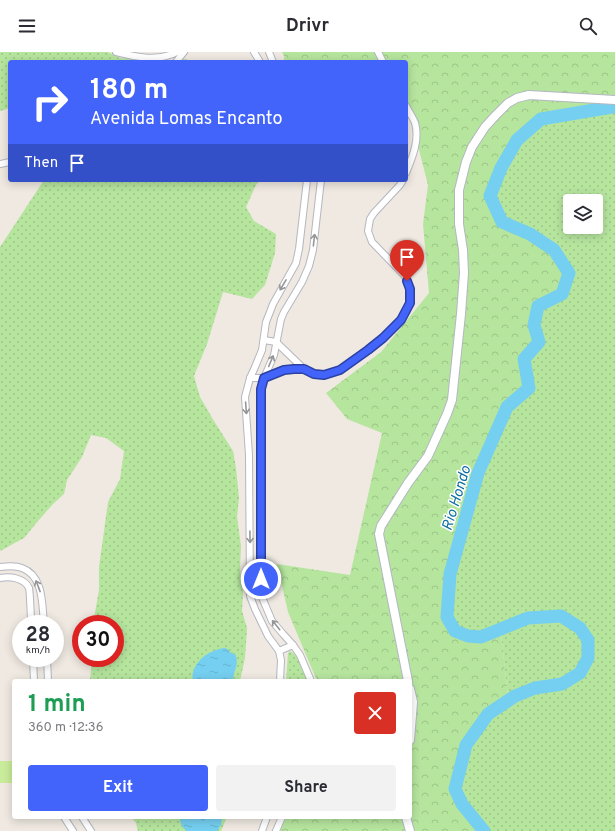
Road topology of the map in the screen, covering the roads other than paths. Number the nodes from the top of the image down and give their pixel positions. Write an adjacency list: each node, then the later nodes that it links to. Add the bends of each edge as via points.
1 (116, 52): 2 (street, via 156,58)
2 (177, 52)
3 (184, 52): 4 (street)
4 (178, 60)
5 (615, 100): 28 (main road, via 529,95 517,98 508,103 486,127 472,147 466,162 459,190 459,224 464,273 452,400 428,456 408,483 381,526 379,534)
6 (408, 110): 7 (street, via 415,124 416,135 416,146)
7 (408, 168)
8 (307, 182): 11 (street, one-way to 11, via 296,263 273,304 266,322)
9 (321, 182): 12 (street, one-way to 9, via 284,312 309,266)
10 (401, 182): 13 (street, via 374,213 368,231 372,242 405,276 410,289 410,303 395,326 340,370 324,375)
11 (264, 340): 12 (street); 14 (street)
12 (276, 342): 13 (street); 15 (street, one-way to 12, via 274,355)
13 (304, 369): 15 (street, via 284,370)
14 (250, 378): 15 (street); 21 (street, one-way to 21, via 245,397 249,455 250,596 268,636)
15 (264, 378): 20 (street, one-way to 15, via 272,621 261,595 261,389)
16 (0, 567): 19 (street, one-way to 16, via 41,596 33,575 22,568)
17 (0, 578): 18 (street, via 16,578 29,589)
18 (30, 615)
19 (43, 615)
20 (293, 645): 21 (street); 27 (street)
21 (279, 651): 26 (street)
22 (33, 667): 24 (street)
23 (47, 667): 25 (street)
24 (34, 679)
25 (48, 679)
26 (280, 679)
27 (311, 679)
28 (408, 679)
29 (412, 698): 30 (main road)
30 (412, 715)
31 (65, 819): 36 (street)
32 (83, 819): 37 (street)
33 (266, 819): 38 (street)
34 (281, 819): 39 (street)
35 (407, 819): 40 (main road)
36 (73, 831)
37 (91, 831)
38 (262, 831)
39 (276, 831)
40 (410, 831)

